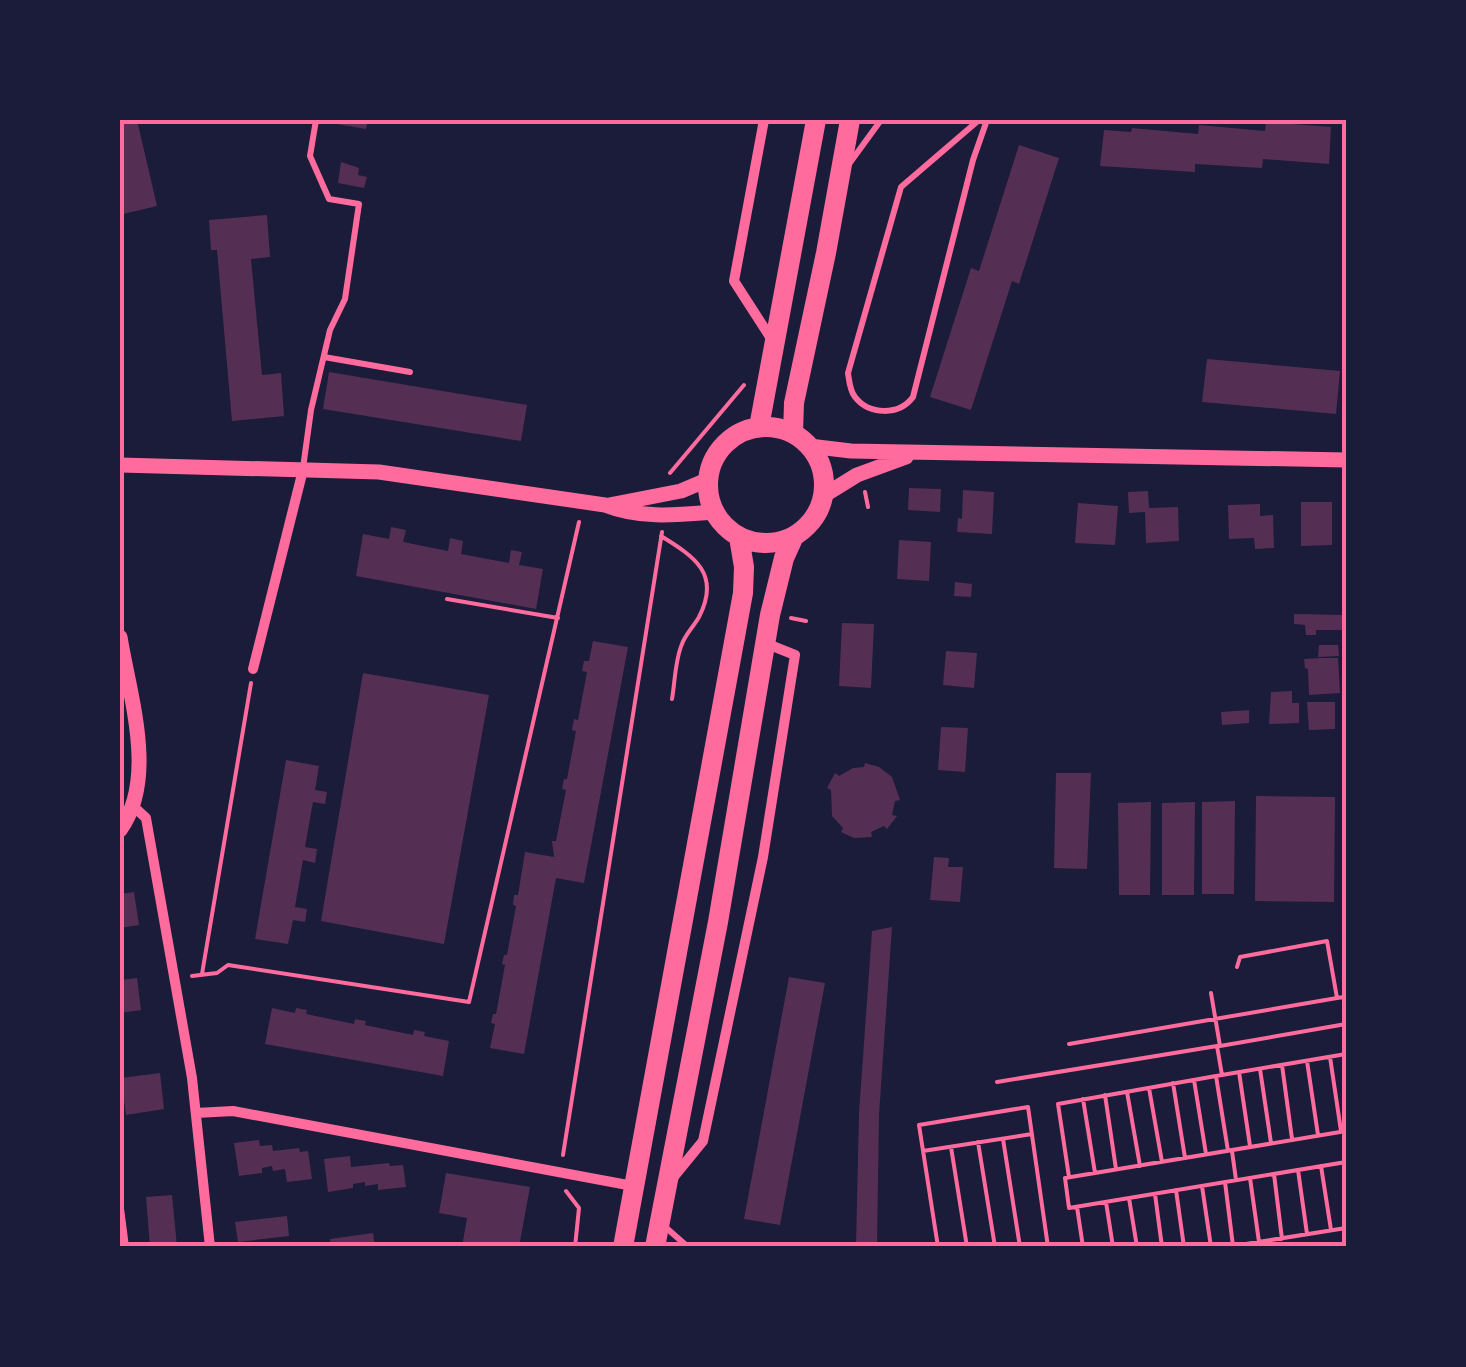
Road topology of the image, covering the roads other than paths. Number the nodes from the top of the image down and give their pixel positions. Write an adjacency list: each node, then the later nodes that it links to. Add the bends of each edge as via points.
1 (316, 120): 10 (lane, via 310,156 329,200 359,204 345,299)
2 (764, 120): 9 (street, via 734,280)
3 (816, 120): 9 (main road)
4 (850, 120): 8 (main road)
5 (881, 120): 8 (lane)
6 (979, 120): 7 (lane, via 902,188 848,373 853,394 870,409 888,412 912,398)
7 (987, 120)
8 (840, 177): 13 (main road, via 794,402)
9 (774, 342): 12 (main road)
10 (324, 357): 11 (lane); 17 (lane)
11 (410, 372)
12 (759, 427): 13 (main road); 18 (main road, via 730,439)
13 (801, 440): 14 (street, via 851,452); 19 (main road, via 819,461)
14 (920, 452): 15 (street); 19 (street, via 857,474)
15 (1346, 460)
16 (120, 465): 17 (street)
17 (303, 470): 20 (street, via 379,472); 26 (street)
18 (707, 480): 20 (street); 21 (main road)
19 (823, 496): 22 (main road, via 818,512)
20 (605, 506): 21 (street, via 625,513)
21 (714, 512): 23 (main road)
22 (794, 536): 23 (main road, via 759,543); 25 (main road)
23 (739, 537): 31 (main road, via 743,593)
24 (120, 637): 27 (street, via 138,750)
25 (765, 642): 30 (main road); 30 (street, via 796,655 763,857 703,1141)
26 (253, 669)
27 (133, 806): 28 (street); 29 (street, via 146,818)
28 (120, 830)
29 (196, 1113): 31 (street, via 233,1110); 35 (street)
30 (668, 1184): 33 (main road)
31 (634, 1186): 36 (main road)
32 (120, 1201): 34 (lane)
33 (659, 1222): 37 (main road); 38 (lane)
34 (126, 1247)
35 (210, 1247)
36 (623, 1247)
37 (655, 1247)
38 (688, 1247)

